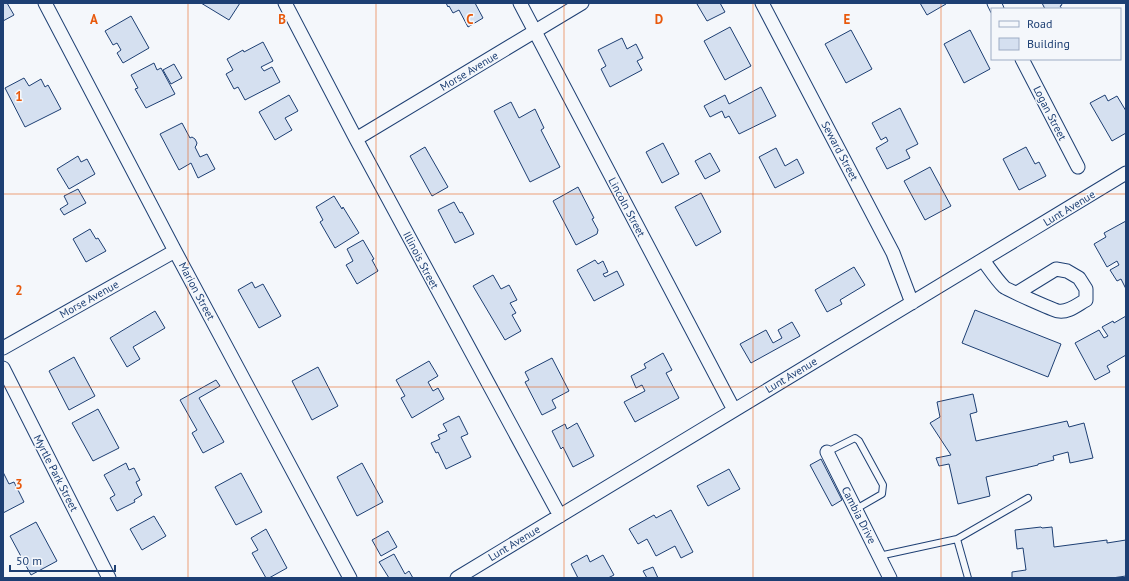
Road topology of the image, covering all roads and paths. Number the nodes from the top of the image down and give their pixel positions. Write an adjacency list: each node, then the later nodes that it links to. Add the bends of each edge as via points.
1 (45, 3): 11 (street, Marion Street)
2 (285, 3): 8 (street, Illinois Street)
3 (520, 3): 6 (street, Lincoln Street)
4 (582, 3): 6 (street, Morse Avenue)
5 (762, 3): 14 (street, Seward Street, via 893,253)
6 (535, 31): 8 (street, Morse Avenue); 17 (street, Lincoln Street)
7 (1023, 60): 9 (street, Logan Street)
8 (356, 139): 21 (street, Illinois Street)
9 (1078, 167)
10 (1126, 173): 12 (street, Lunt Avenue)
11 (175, 251): 15 (street, Morse Avenue); 25 (street, Marion Street)
12 (983, 260): 13 (street, via 1005,288); 14 (street, Lunt Avenue)
13 (1017, 294): 13 (street, via 1056,269 1067,271 1078,278 1086,289 1086,300 1071,310 1058,311)
14 (912, 302): 17 (street, Lunt Avenue)
15 (3, 348)
16 (3, 368): 24 (street, Myrtle Park Street)
17 (734, 410): 21 (street, Lunt Avenue)
18 (827, 452): 20 (street, Cambia Drive); 20 (lane, via 855,438 882,485 882,494)
19 (1028, 498): 22 (lane)
20 (856, 509): 23 (street, Cambia Drive)
21 (560, 516): 26 (street, Lunt Avenue)
22 (957, 539): 23 (lane); 28 (lane)
23 (879, 556): 27 (street, Cambia Drive)
24 (109, 578)
25 (350, 578)
26 (457, 578)
27 (890, 578)
28 (968, 578)

